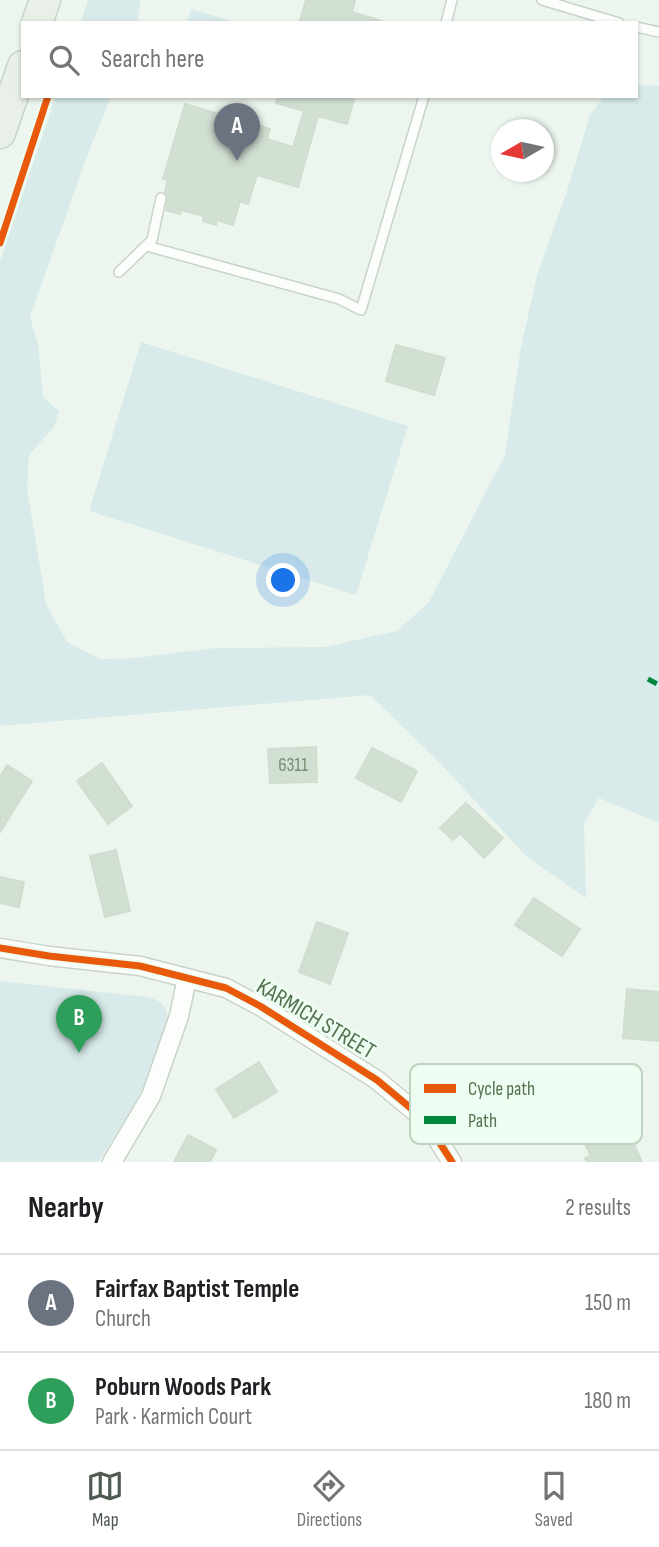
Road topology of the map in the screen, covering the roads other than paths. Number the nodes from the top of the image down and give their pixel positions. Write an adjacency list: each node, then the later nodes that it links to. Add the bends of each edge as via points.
1 (45, 0): 4 (highway)
2 (452, 0): 5 (lane)
3 (542, 0): 6 (lane)
4 (38, 21)
5 (447, 21)
6 (612, 21)
7 (638, 27): 8 (lane)
8 (659, 32)
9 (21, 72): 11 (highway)
10 (423, 98): 13 (lane, via 361,310 339,299)
11 (0, 132)
12 (161, 198): 13 (lane)
13 (147, 246): 14 (lane)
14 (119, 272)
15 (0, 948): 16 (street, KARMICH STREET, via 140,966)
16 (187, 978): 17 (street, KARMICH STREET, via 226,988 369,1073); 19 (street, via 151,1096)
17 (410, 1105)
18 (440, 1144): 20 (street, KARMICH STREET)
19 (112, 1162)
20 (452, 1162)

